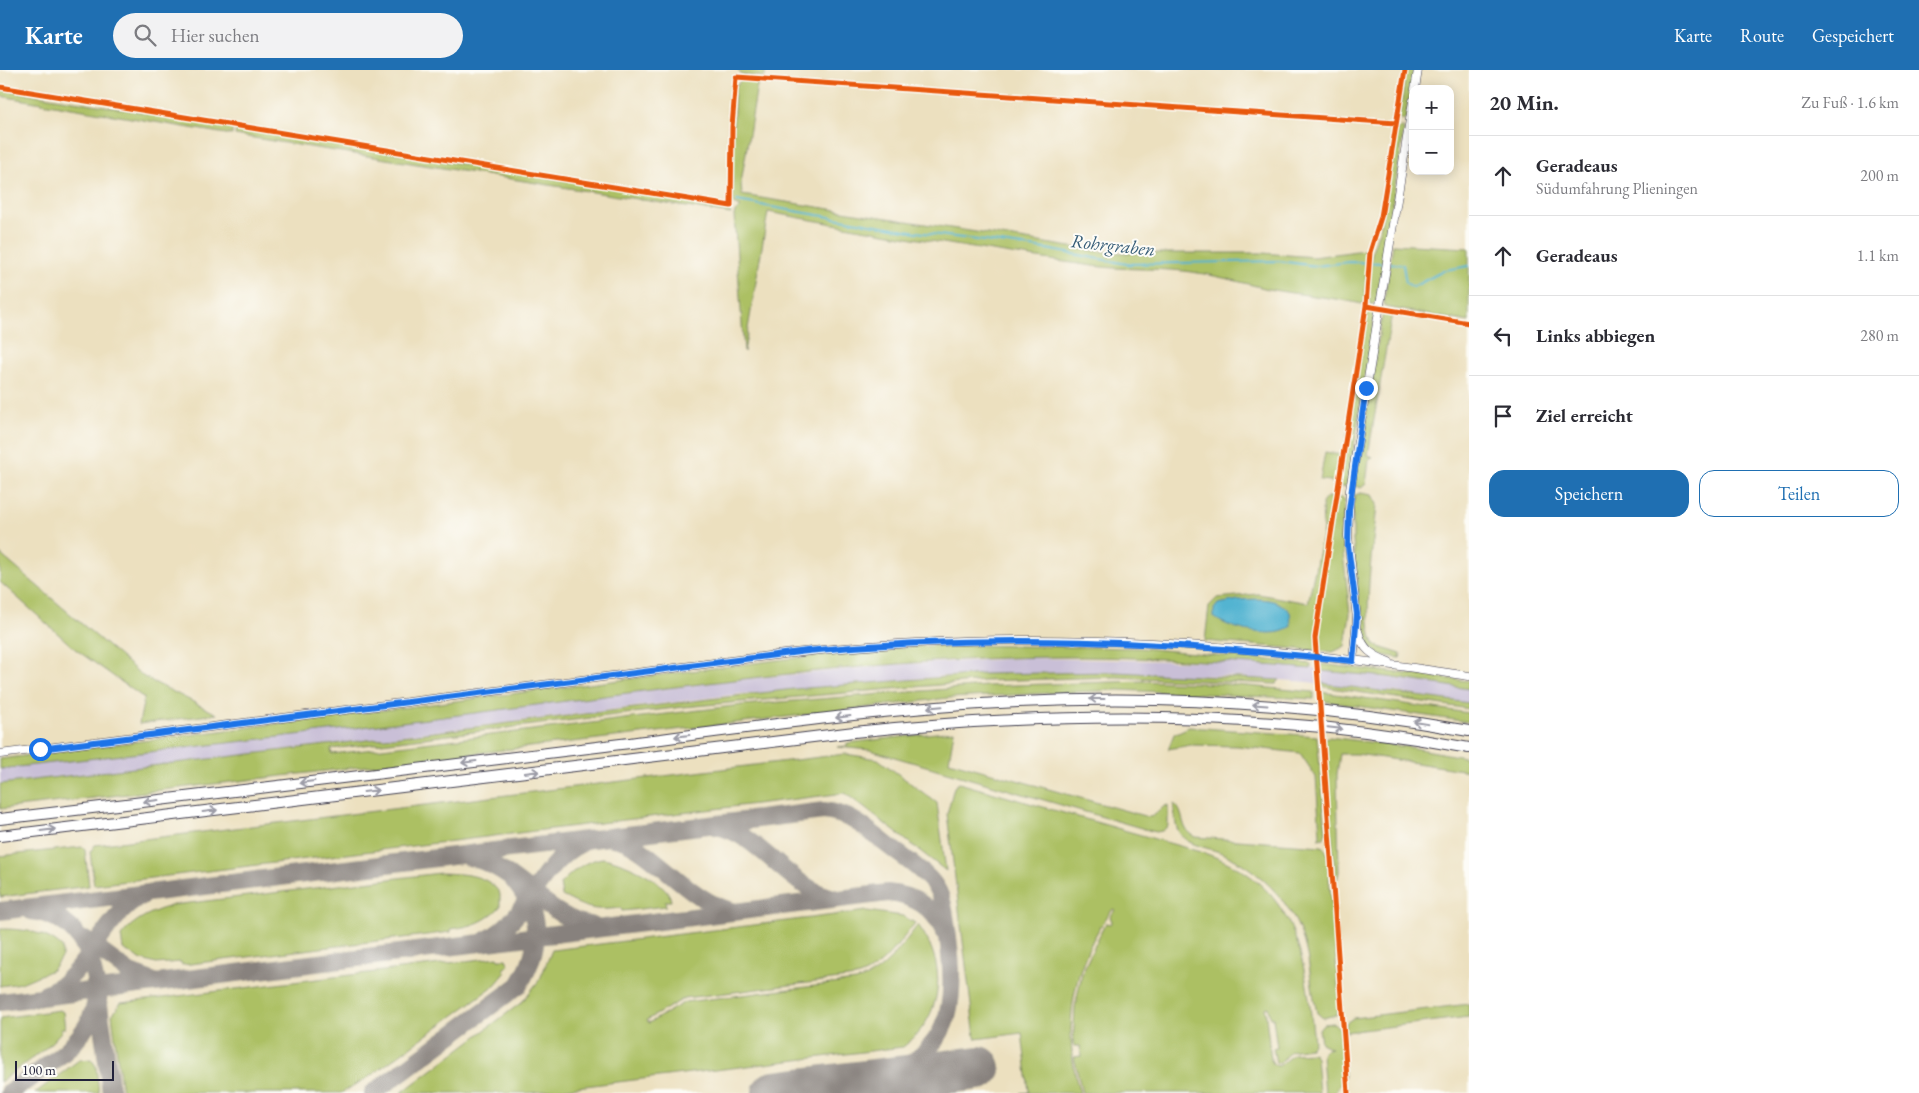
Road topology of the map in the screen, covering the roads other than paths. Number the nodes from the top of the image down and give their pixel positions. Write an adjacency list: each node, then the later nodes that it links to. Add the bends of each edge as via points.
1 (1418, 70): 2 (main road)
2 (1416, 85)
3 (1409, 125): 4 (main road, via 1349,505 1348,540)
4 (1357, 624): 5 (main road); 6 (main road, via 1369,652)
5 (1353, 661): 6 (main road); 10 (main road, via 1146,643 906,642 807,651)
6 (1399, 666): 7 (main road)
7 (1469, 676)
8 (1469, 731): 11 (highway, one-way to 11, via 1344,712 1229,702 1122,699 1000,703 804,721)
9 (1469, 748): 12 (highway, one-way to 9, via 845,733 994,720 1100,716 1233,720 1347,730)
10 (0, 754)
11 (0, 819)
12 (0, 836)

